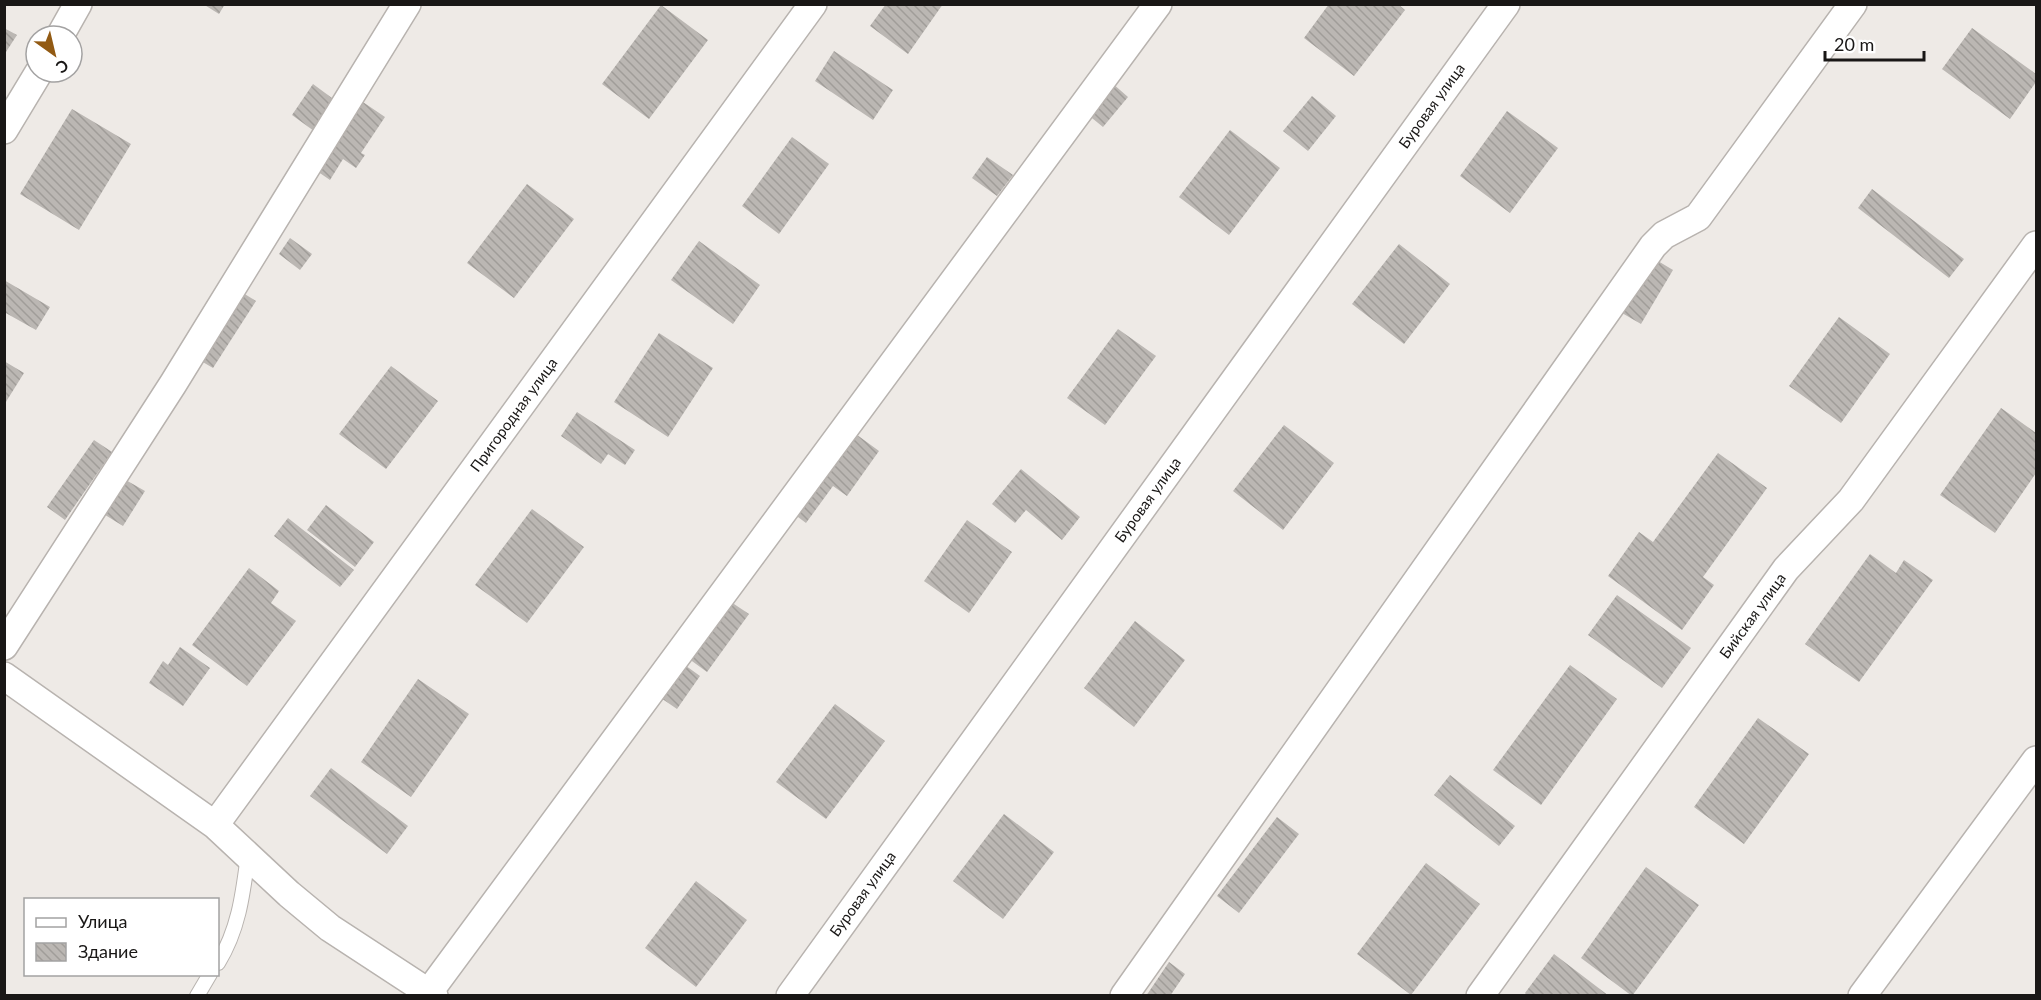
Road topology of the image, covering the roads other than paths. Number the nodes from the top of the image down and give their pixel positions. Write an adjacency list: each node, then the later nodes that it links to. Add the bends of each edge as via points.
1 (78, 4): 7 (street)
2 (407, 4): 11 (street, via 173,384)
3 (813, 4): 14 (street, Пригородная улица)
4 (1158, 4): 18 (street)
5 (1506, 4): 20 (street, Буровая улица)
6 (1853, 4): 21 (street, via 1698,217 1664,235 1653,246)
7 (67, 24)
8 (32, 84): 9 (street)
9 (4, 130)
10 (2037, 245): 22 (street, Бийская улица, via 1851,500 1786,569)
11 (4, 646)
12 (4, 676): 14 (street)
13 (2037, 759): 23 (street)
14 (214, 825): 15 (street)
15 (248, 855): 16 (lane, via 242,906); 18 (street, via 330,928)
16 (219, 961)
17 (209, 976): 19 (lane)
18 (431, 994)
19 (196, 996)
20 (790, 996)
21 (1124, 996)
22 (1480, 996)
23 (1862, 996)

